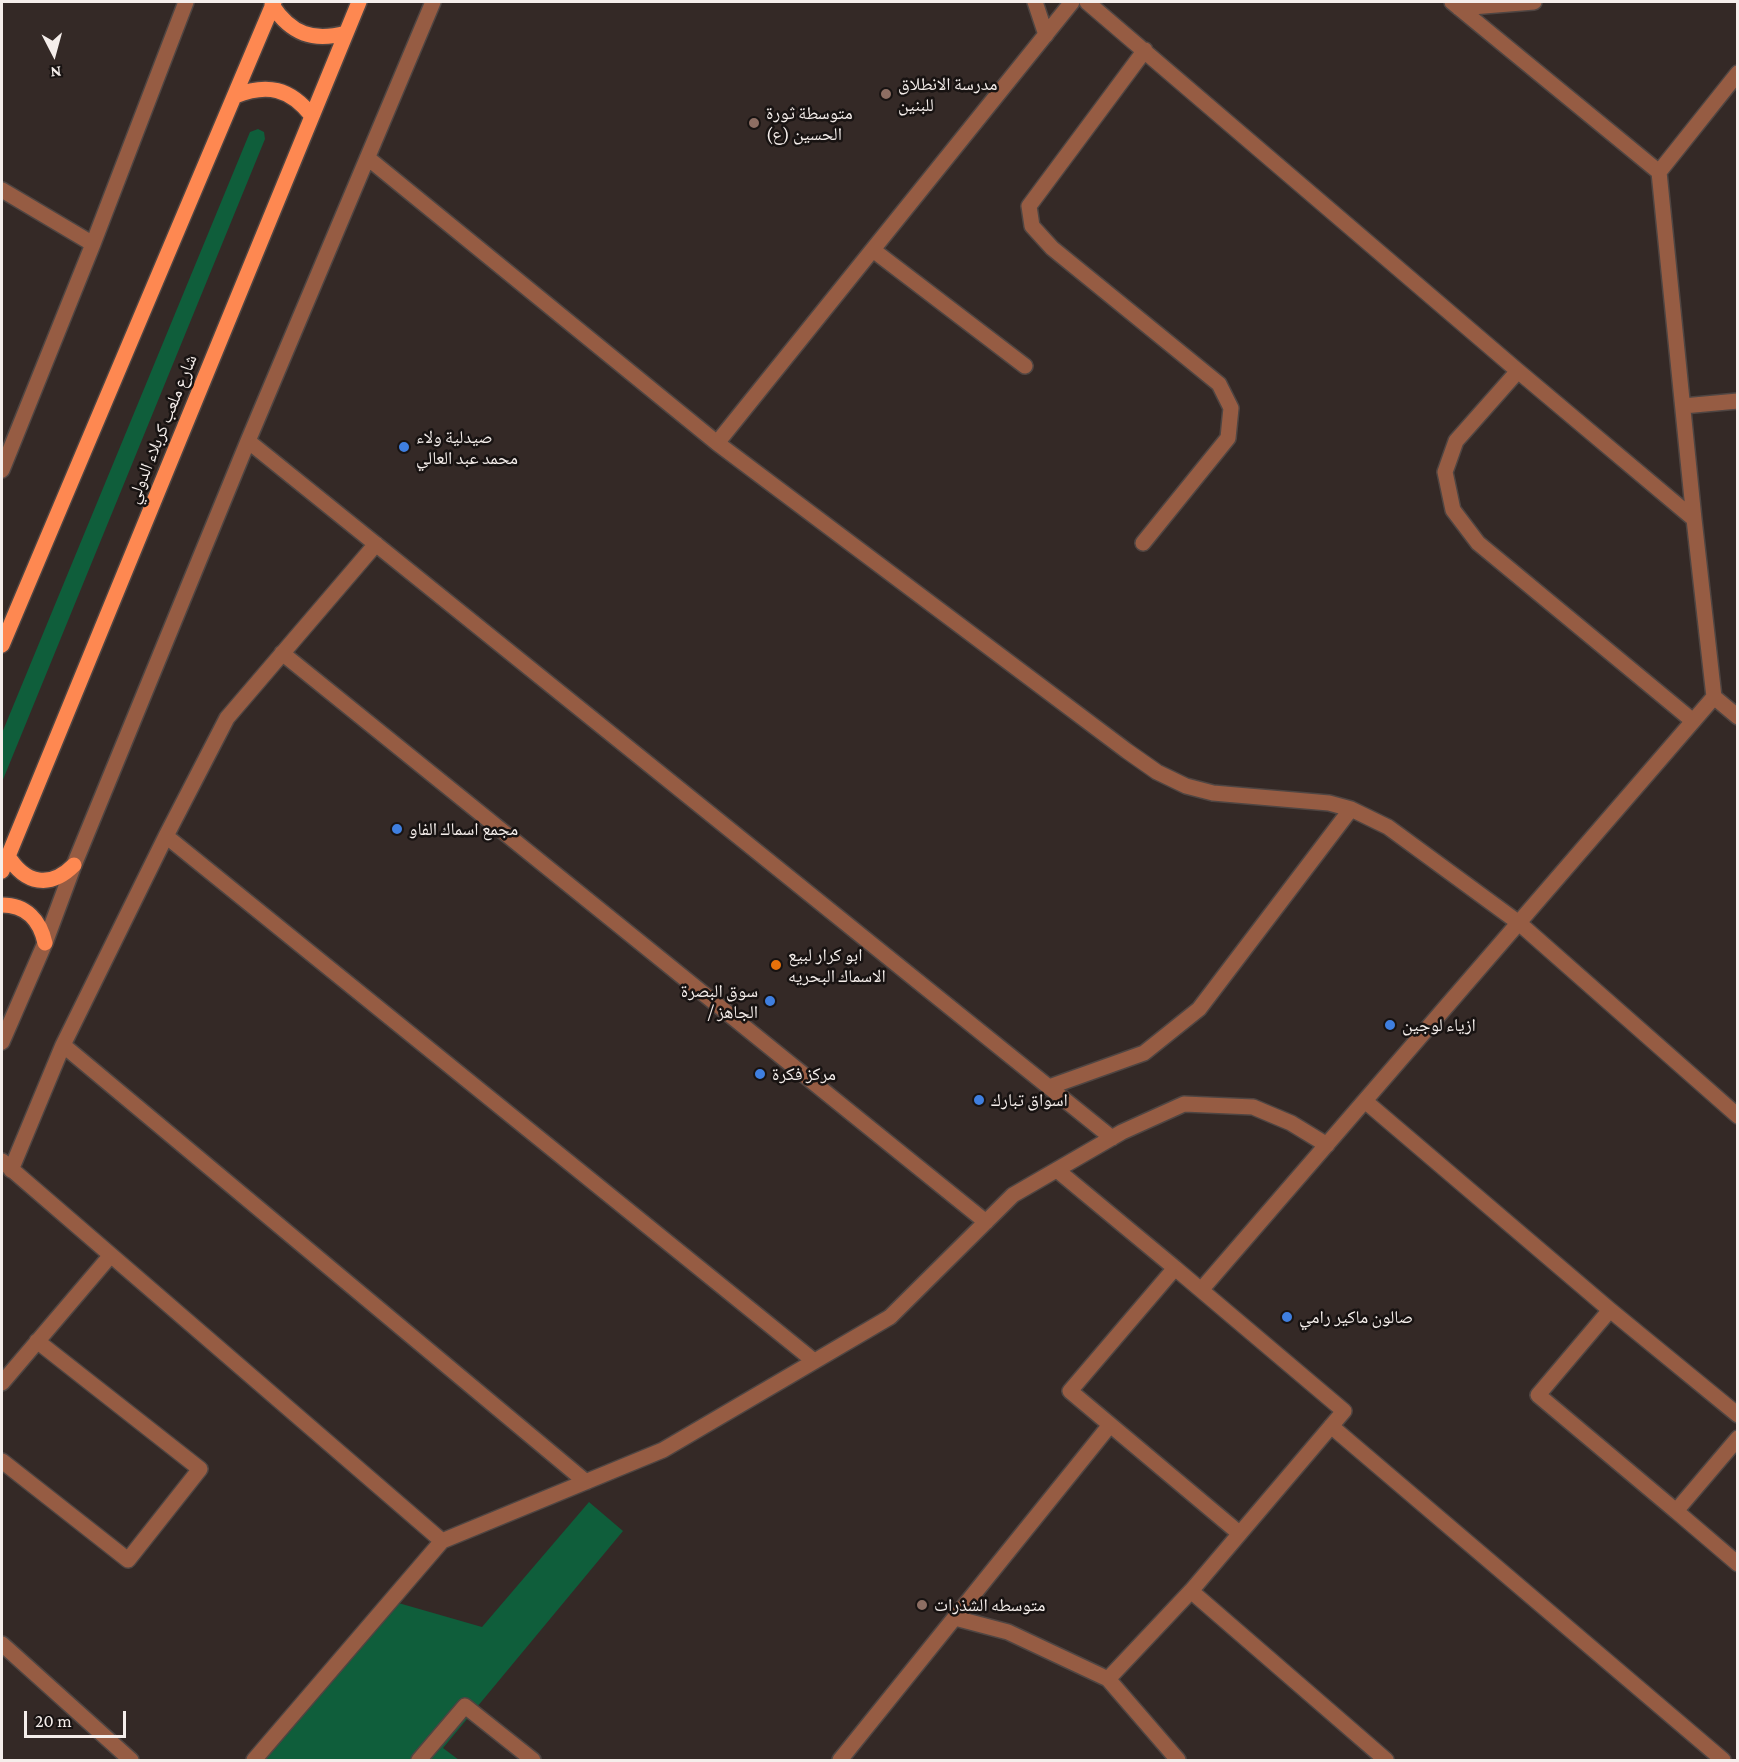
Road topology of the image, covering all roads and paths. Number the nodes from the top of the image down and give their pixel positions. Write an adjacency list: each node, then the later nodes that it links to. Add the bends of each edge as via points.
1 (186, 2): 19 (street)
2 (359, 2): 10 (main road, شارع ملعب كربلاء الدولي)
3 (434, 2): 16 (street)
4 (1035, 2): 11 (street)
5 (1072, 2): 11 (street)
6 (1087, 2): 12 (street)
7 (1534, 2): 9 (street)
8 (273, 3): 10 (main road, via 280,17 304,33 318,37); 14 (main road)
9 (1456, 5): 17 (street)
10 (346, 33): 15 (main road, شارع ملعب كربلاء الدولي)
11 (1046, 35): 20 (street)
12 (1145, 50): 22 (street); 29 (street, via 1029,206 1032,226 1052,248 1219,384 1231,408 1228,438)
13 (1737, 73): 17 (street)
14 (235, 96): 15 (main road, via 248,90 278,90 303,105); 31 (main road)
15 (312, 116): 38 (main road, شارع ملعب كربلاء الدولي)
16 (369, 159): 25 (street); 26 (street)
17 (1659, 172): 24 (street)
18 (2, 190): 19 (street)
19 (93, 244): 27 (street)
20 (873, 250): 21 (street); 26 (street)
21 (1025, 366)
22 (1518, 371): 28 (street); 35 (street, via 1456,441 1445,472 1453,510 1478,543)
23 (1737, 401): 24 (street)
24 (1683, 406): 28 (street)
25 (248, 441): 30 (street); 39 (street)
26 (717, 443): 36 (street, via 1157,772 1213,794 1308,800)
27 (2, 470)
28 (1694, 519): 33 (street)
29 (1143, 543)
30 (376, 544): 32 (street); 46 (street)
31 (2, 645)
32 (282, 653): 37 (street, via 227,718); 53 (street)
33 (1714, 697): 34 (street); 35 (street)
34 (1737, 717)
35 (1693, 721): 42 (street)
36 (1351, 808): 42 (street, via 1388,827); 46 (street, via 1199,1009 1144,1053)
37 (166, 836): 45 (street); 59 (street)
38 (8, 856): 39 (main road, via 25,876 38,880 64,875); 40 (main road, شارع ملعب كربلاء الدولي)
39 (74, 865): 43 (street)
40 (2, 871)
41 (2, 905): 43 (main road, via 29,913)
42 (1519, 923): 47 (street); 48 (street)
43 (45, 943): 44 (street)
44 (2, 1042)
45 (63, 1045): 51 (street); 66 (street)
46 (1049, 1087): 49 (street)
47 (1365, 1101): 50 (street); 57 (street)
48 (1737, 1116)
49 (1112, 1138): 50 (street, via 1184,1104 1253,1107 1291,1123); 52 (street)
50 (1327, 1145): 56 (street)
51 (6, 1166): 54 (street)
52 (1057, 1170): 53 (street, via 1013,1195); 55 (street)
53 (986, 1222): 59 (street, via 890,1317)
54 (111, 1256): 58 (street); 69 (street)
55 (1174, 1268): 56 (street); 62 (street, via 1070,1391)
56 (1201, 1290): 63 (street, via 1344,1411)
57 (1610, 1310): 61 (street); 67 (street, via 1538,1395)
58 (37, 1341): 60 (street); 65 (street, via 200,1469 128,1560)
59 (814, 1361): 66 (street, via 663,1450)
60 (2, 1383)
61 (1737, 1415)
62 (1110, 1425): 68 (street); 72 (street)
63 (1331, 1426): 68 (street); 82 (street)
64 (1737, 1438): 67 (street)
65 (2, 1461)
66 (586, 1482): 69 (street)
67 (1676, 1511): 70 (street)
68 (1239, 1533): 71 (street)
69 (442, 1541): 76 (street)
70 (1737, 1564)
71 (1191, 1591): 74 (street); 81 (street)
72 (955, 1618): 74 (street, via 1008,1632); 79 (street)
73 (2, 1644): 75 (street)
74 (1108, 1679): 80 (street)
75 (131, 1761)
76 (254, 1761)
77 (419, 1761): 78 (street, via 465,1706)
78 (533, 1761)
79 (840, 1761)
80 (1178, 1761)
81 (1386, 1761)
82 (1723, 1761)

